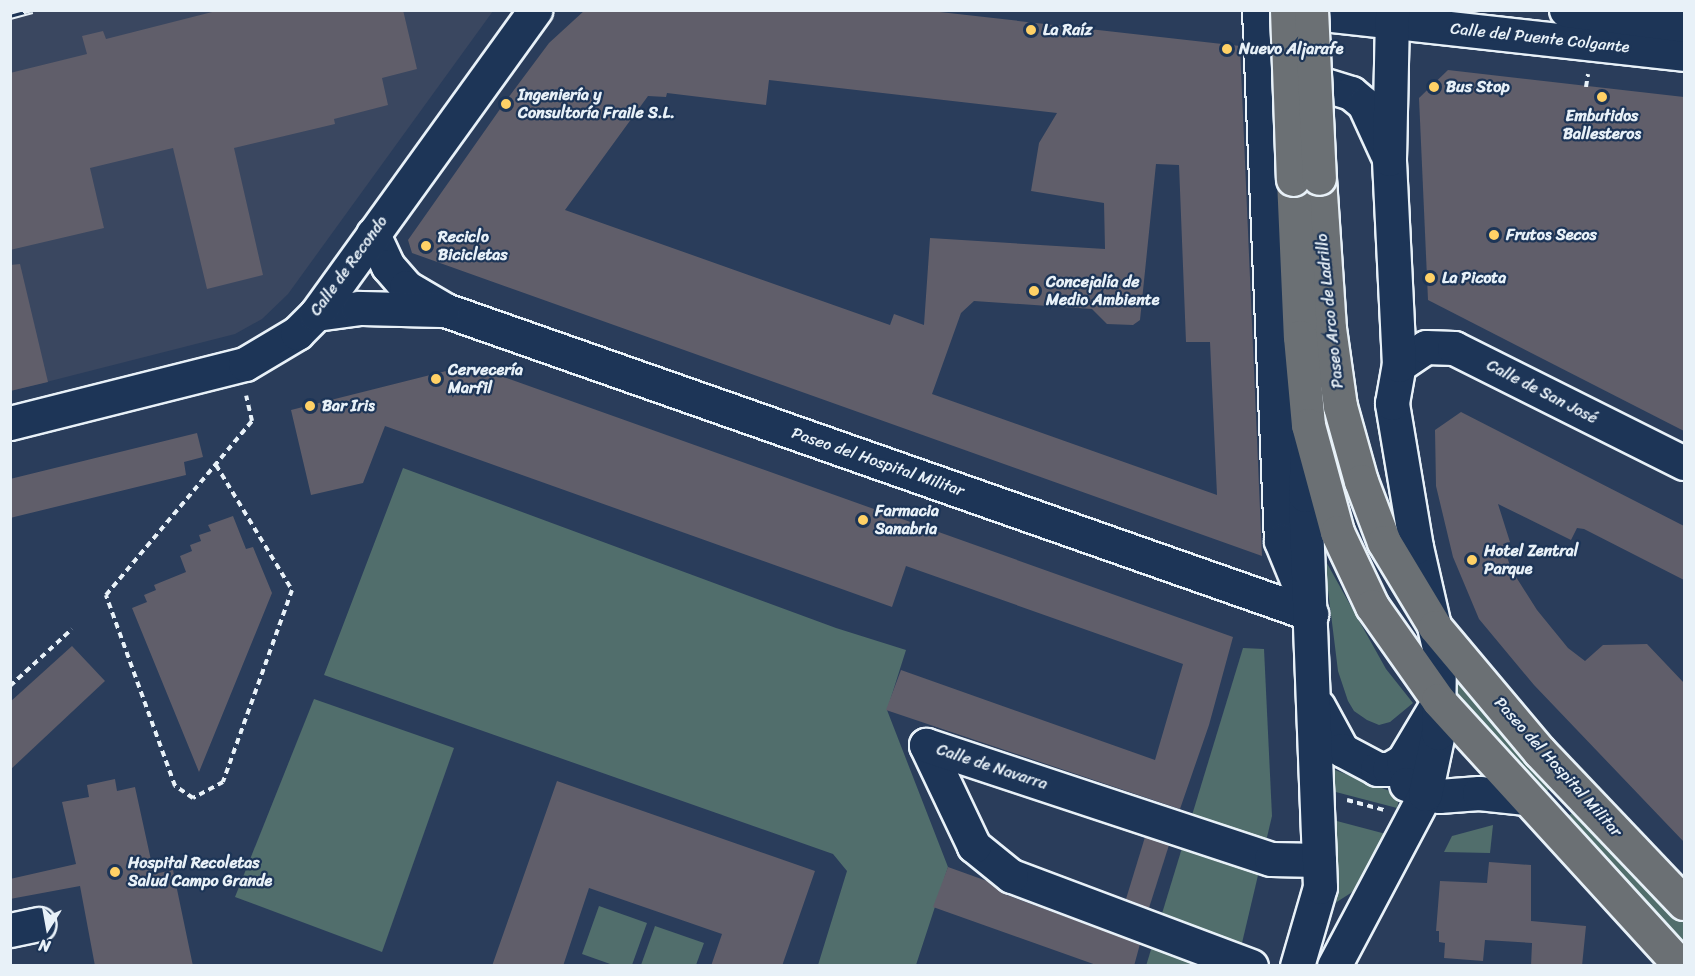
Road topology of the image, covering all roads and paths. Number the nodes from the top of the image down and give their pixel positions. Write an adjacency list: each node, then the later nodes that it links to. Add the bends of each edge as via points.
1 (535, 10): 12 (street, Calle de Recondo)
2 (1259, 10): 9 (street, Paseo Arco de Ladrillo)
3 (1287, 10): 6 (street, Calle del Puente Colgante); 11 (main road, Paseo Arco de Ladrillo, bridge)
4 (1311, 10): 11 (main road, Paseo Arco de Ladrillo, bridge)
5 (1566, 10): 7 (street, Calle del Puente Colgante)
6 (1391, 16): 8 (street, Calle del Puente Colgante); 10 (street, Paseo Arco de Ladrillo)
7 (1684, 25)
8 (1684, 54)
9 (1263, 103): 10 (street, Paseo Arco de Ladrillo, via 1279,84 1292,79 1329,84 1351,93 1364,104); 21 (street, Paseo Arco de Ladrillo, via 1281,542)
10 (1389, 159): 15 (street, Paseo Arco de Ladrillo)
11 (1306, 179): 18 (main road, Paseo Arco de Ladrillo, via 1299,337); 22 (main road, Paseo Arco de Ladrillo, via 1340,406 1361,481 1384,542)
12 (373, 234): 13 (street, Paseo del Hospital Militar, via 388,266 406,287); 14 (street, Calle de Recondo)
13 (445, 310): 14 (street, Paseo del Hospital Militar, via 359,308); 21 (street, Paseo del Hospital Militar)
14 (316, 314): 16 (street, Calle de Recondo, via 281,343)
15 (1399, 365): 19 (street, Calle de San José, via 1426,347 1454,348); 22 (street, Paseo Arco de Ladrillo, via 1392,403 1416,547)
16 (238, 366): 17 (street, Calle de Recondo); 20 (path, via 252,422)
17 (10, 423)
18 (1308, 425): 21 (street, Paseo Arco de Ladrillo, via 1305,495); 26 (main road, Paseo Arco de Ladrillo, via 1337,532 1372,606)
19 (1684, 463)
20 (216, 465): 20 (path, via 106,595 175,786 193,798 223,782 292,590)
21 (1311, 614): 25 (street, Paseo Arco de Ladrillo)
22 (1435, 627): 26 (street, Paseo Arco de Ladrillo, via 1440,661); 32 (main road, Paseo del Hospital Militar, via 1539,752)
23 (72, 629): 24 (path)
24 (10, 686)
25 (1313, 696): 27 (street, Paseo Arco de Ladrillo, via 1342,750 1365,765); 29 (street, Paseo Arco de Ladrillo)
26 (1438, 700): 27 (street, Paseo Arco de Ladrillo, via 1413,749); 28 (main road); 30 (street, Paseo Arco de Ladrillo, via 1437,744)
27 (1389, 769): 30 (street)
28 (1526, 798): 30 (street, via 1479,793); 36 (main road)
29 (1318, 799): 30 (path, via 1333,796); 31 (street, Paseo Arco de Ladrillo)
30 (1419, 805): 35 (street, Paseo Arco de Ladrillo)
31 (1319, 861): 33 (street, Calle de Navarra, via 1271,859 926,745 974,846 1011,876); 34 (street, Paseo Arco de Ladrillo, via 1320,886)
32 (1684, 903)
33 (1251, 966)
34 (1297, 966)
35 (1334, 966)
36 (1681, 966)

